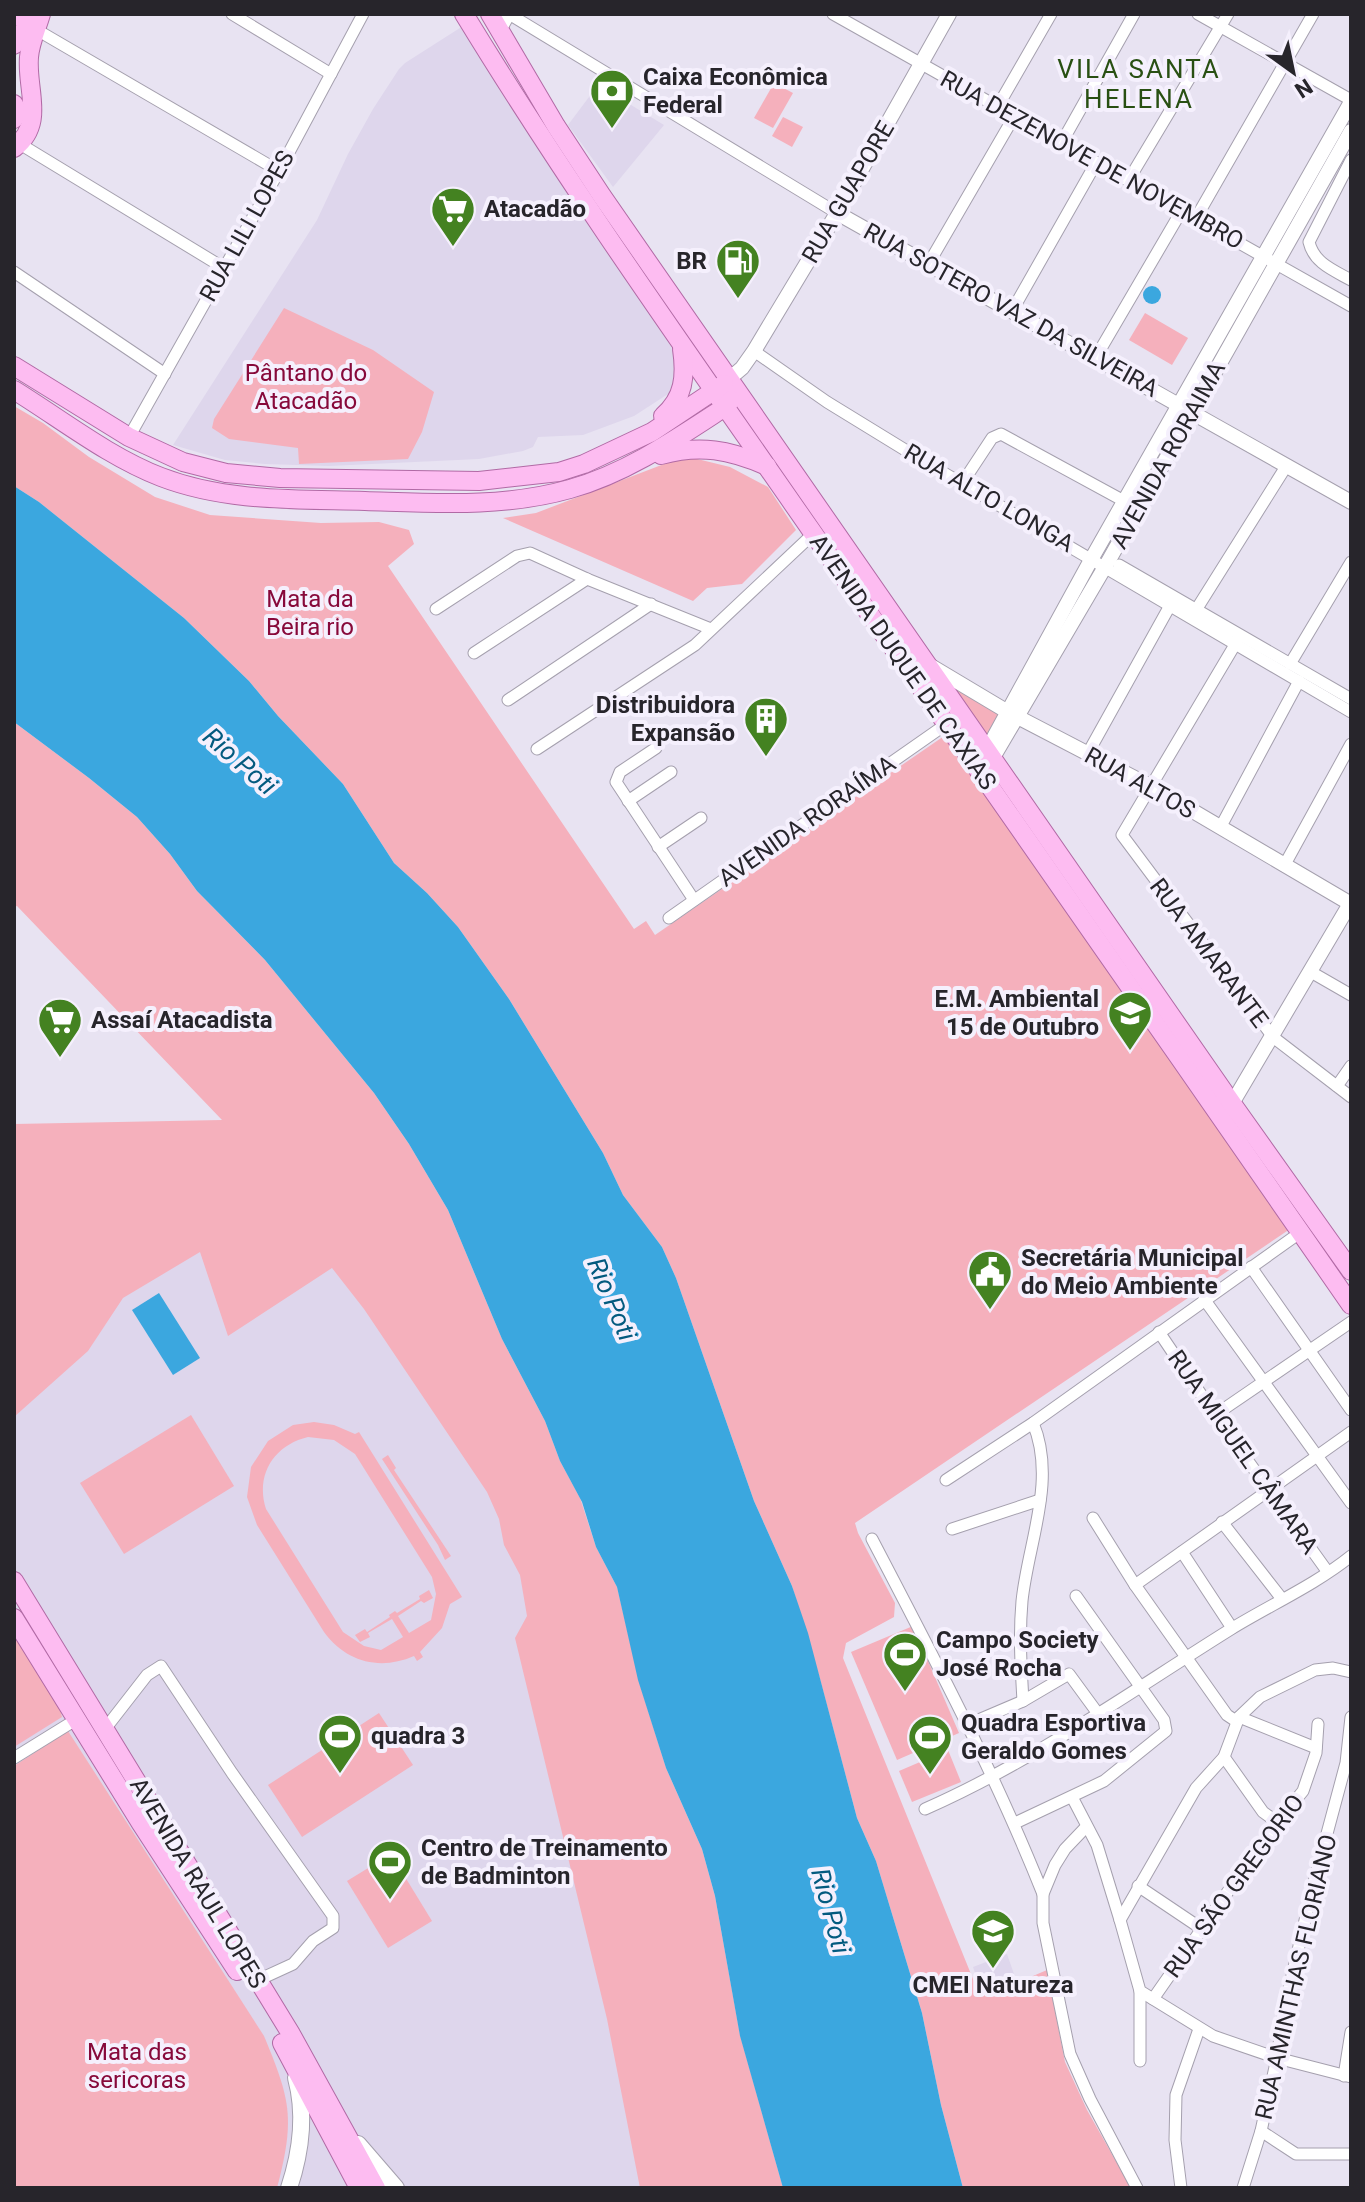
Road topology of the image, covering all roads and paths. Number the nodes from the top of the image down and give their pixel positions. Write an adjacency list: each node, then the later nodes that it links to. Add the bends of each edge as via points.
1 (232, 14): 17 (street)
2 (363, 14): 17 (street, RUA LILI LOPES)
3 (464, 14): 41 (main road, AVENIDA DUQUE DE CAXIAS, via 588,209)
4 (833, 14): 16 (street, RUA DEZENOVE DE NOVEMBRO)
5 (949, 14): 16 (street, RUA GUAPORE)
6 (1051, 14): 20 (street)
7 (1134, 14): 24 (street)
8 (1198, 14): 13 (street)
9 (1228, 14): 13 (street)
10 (1313, 14): 15 (street)
11 (498, 17): 31 (street, RUA SOTERO VAZ DA SILVEIRA); 46 (main road, AVENIDA DUQUE DE CAXIAS, via 602,196)
12 (38, 19): 14 (main road); 25 (main road, via 28,69 32,124); 28 (street)
13 (1221, 26): 15 (street); 29 (street)
14 (14, 45)
15 (1285, 62): 18 (street); 32 (street)
16 (920, 63): 20 (street, RUA DEZENOVE DE NOVEMBRO); 31 (street, RUA GUAPORE)
17 (331, 74): 28 (street, RUA LILI LOPES)
18 (1351, 101): 33 (street, AVENIDA RORAIMA)
19 (14, 104): 22 (main road)
20 (998, 106): 21 (street, RUA DEZENOVE DE NOVEMBRO)
21 (1015, 115): 24 (street, RUA DEZENOVE DE NOVEMBRO); 34 (street)
22 (14, 119)
23 (1351, 131): 35 (street, AVENIDA RORAIMA)
24 (1062, 142): 27 (street, RUA DEZENOVE DE NOVEMBRO)
25 (17, 146): 36 (street)
26 (1351, 160): 38 (street, via 1309,242 1321,263)
27 (1096, 163): 29 (street, RUA DEZENOVE DE NOVEMBRO); 40 (street)
28 (279, 171): 36 (street, RUA LILI LOPES)
29 (1128, 181): 30 (street, RUA DEZENOVE DE NOVEMBRO)
30 (1182, 210): 32 (street, RUA DEZENOVE DE NOVEMBRO); 43 (street)
31 (837, 213): 34 (street, RUA SOTERO VAZ DA SILVEIRA); 42 (street, RUA GUAPORE)
32 (1196, 218): 33 (street, RUA DEZENOVE DE NOVEMBRO)
33 (1262, 256): 35 (street, RUA DEZENOVE DE NOVEMBRO); 49 (street, AVENIDA RORAIMA)
34 (929, 263): 40 (street, RUA SOTERO VAZ DA SILVEIRA)
35 (1276, 264): 39 (street, RUA DEZENOVE DE NOVEMBRO); 49 (street, AVENIDA RORAIMA)
36 (224, 268): 45 (street, RUA LILI LOPES)
37 (14, 272): 45 (street)
38 (1351, 280)
39 (1351, 306)
40 (1012, 311): 43 (street, RUA SOTERO VAZ DA SILVEIRA)
41 (681, 342): 48 (main road, AVENIDA DUQUE DE CAXIAS); 51 (main road, via 682,391)
42 (754, 351): 46 (street, RUA GUAPORE); 54 (street, RUA ALTO LONGA, via 827,402)
43 (1096, 357): 49 (street, RUA SOTERO VAZ DA SILVEIRA)
44 (14, 366): 50 (main road)
45 (165, 374): 50 (street, RUA LILI LOPES)
46 (736, 379): 48 (main road); 69 (main road, AVENIDA DUQUE DE CAXIAS)
47 (14, 390): 51 (main road, via 160,477 250,498 518,501 593,481)
48 (720, 399): 51 (main road); 53 (main road, AVENIDA DUQUE DE CAXIAS)
49 (1186, 407): 52 (street, RUA SOTERO VAZ DA SILVEIRA); 55 (street, AVENIDA RORAIMA); 60 (street, AVENIDA RORAIMA)
50 (129, 437): 51 (main road, via 183,462 280,478 479,481 559,472)
51 (634, 452): 53 (main road, via 706,448)
52 (1287, 465): 56 (street, RUA SOTERO VAZ DA SILVEIRA); 65 (street)
53 (767, 466): 57 (main road, AVENIDA DUQUE DE CAXIAS)
54 (963, 482): 55 (street, via 992,438 1001,434); 58 (street, RUA ALTO LONGA)
55 (1124, 501): 58 (street, AVENIDA RORAIMA)
56 (1351, 502)
57 (814, 533): 66 (street); 76 (main road, AVENIDA DUQUE DE CAXIAS)
58 (1092, 558): 60 (street); 75 (street, AVENIDA RORAIMA)
59 (1351, 562): 70 (street)
60 (1108, 563): 62 (street); 75 (street, AVENIDA RORAIMA)
61 (587, 579): 63 (street); 64 (street, via 524,554); 68 (street)
62 (1173, 601): 65 (street); 67 (street); 80 (street)
63 (651, 604): 66 (street); 73 (street)
64 (436, 609)
65 (1196, 610): 70 (street)
66 (711, 629): 79 (street)
67 (1236, 643): 71 (street); 84 (street)
68 (474, 653)
69 (927, 664): 75 (street, RUA ALTOS); 81 (main road, AVENIDA DUQUE DE CAXIAS)
70 (1290, 664): 72 (street)
71 (1299, 681): 74 (street); 87 (street)
72 (1351, 699)
73 (508, 700)
74 (1351, 712)
75 (1013, 714): 80 (street, RUA ALTOS); 81 (street, AVENIDA RORAIMA)
76 (945, 725): 82 (main road, AVENIDA DUQUE DE CAXIAS); 90 (street, AVENIDA RORAÍMA)
77 (1351, 744): 89 (street)
78 (656, 748): 85 (street, via 618,774 616,782)
79 (537, 749)
80 (1088, 753): 84 (street, RUA ALTOS)
81 (991, 754): 82 (street, via 988,766); 99 (main road, AVENIDA DUQUE DE CAXIAS)
82 (976, 768): 99 (main road, AVENIDA DUQUE DE CAXIAS)
83 (671, 772): 85 (street)
84 (1152, 787): 87 (street, RUA ALTOS); 95 (street, RUA AMARANTE, via 1123,837)
85 (628, 801): 88 (street)
86 (701, 818): 88 (street)
87 (1220, 828): 89 (street, RUA ALTOS)
88 (658, 847): 90 (street)
89 (1284, 866): 91 (street, RUA ALTOS)
90 (694, 900): 92 (street, AVENIDA RORAÍMA)
91 (1351, 904): 93 (street)
92 (669, 918)
93 (1311, 972): 94 (street); 95 (street)
94 (1351, 995)
95 (1273, 1037): 97 (street, RUA AMARANTE); 99 (street)
96 (1351, 1066): 97 (street)
97 (1337, 1086): 98 (street, RUA AMARANTE)
98 (1351, 1097)
99 (1228, 1111): 100 (main road, AVENIDA DUQUE DE CAXIAS); 102 (main road, AVENIDA DUQUE DE CAXIAS)
100 (1301, 1232): 101 (street); 104 (main road, AVENIDA DUQUE DE CAXIAS)
101 (1251, 1267): 103 (street); 107 (street)
102 (1351, 1271)
103 (1204, 1299): 106 (street); 108 (street)
104 (1351, 1305)
105 (1351, 1322): 107 (street)
106 (1159, 1332): 110 (street, RUA MIGUEL CÂMARA); 111 (street)
107 (1308, 1351): 108 (street); 109 (street)
108 (1263, 1382): 110 (street); 113 (street)
109 (1351, 1410)
110 (1215, 1415): 115 (street, RUA MIGUEL CÂMARA)
111 (1033, 1423): 114 (street); 116 (street, via 1044,1460)
112 (1351, 1432): 113 (street)
113 (1316, 1457): 115 (street); 117 (street)
114 (946, 1480)
115 (1270, 1489): 119 (street); 124 (street, RUA MIGUEL CÂMARA)
116 (1040, 1500): 120 (street); 134 (street, via 1022,1600)
117 (1351, 1503)
118 (1093, 1518): 126 (street)
119 (1222, 1522): 122 (street); 128 (street)
120 (952, 1529)
121 (872, 1539): 139 (street)
122 (1182, 1552): 126 (street); 130 (street)
123 (1351, 1556): 124 (street)
124 (1327, 1571): 128 (street)
125 (14, 1581): 141 (main road, AVENIDA RAUL LOPES)
126 (1135, 1585): 131 (street)
127 (1076, 1596): 133 (street)
128 (1282, 1599): 130 (street)
129 (14, 1618): 137 (main road, AVENIDA RAUL LOPES)
130 (1232, 1628): 131 (street)
131 (1187, 1658): 133 (street); 138 (street, via 1227,1715)
132 (1351, 1672): 138 (street, via 1315,1670 1260,1697)
133 (1141, 1687): 135 (street); 146 (street, via 1164,1720 1163,1735 1113,1775)
134 (1023, 1701): 135 (street, via 1069,1674); 139 (street)
135 (1099, 1715): 145 (street)
136 (1351, 1717): 162 (street, RUA AMINTHAS FLORIANO, via 1346,1763 1284,2010)
137 (77, 1719): 144 (street); 151 (main road, AVENIDA RAUL LOPES)
138 (1237, 1719): 142 (street); 143 (street)
139 (969, 1724): 145 (street)
140 (1318, 1724): 142 (street, RUA SÃO GREGORIO)
141 (105, 1729): 151 (main road, AVENIDA RAUL LOPES); 156 (street, via 147,1675 161,1666 333,1916 333,1928 297,1961)
142 (1316, 1748): 148 (street, RUA SÃO GREGORIO, via 1303,1791)
143 (1224, 1757): 148 (street, via 1263,1812); 152 (street, via 1196,1788)
144 (14, 1758)
145 (994, 1777): 147 (street); 149 (street)
146 (1072, 1797): 149 (street); 150 (street, RUA SÃO GREGORIO)
147 (925, 1809)
148 (1277, 1822): 155 (street, RUA SÃO GREGORIO)
149 (1015, 1823): 153 (street)
150 (1086, 1827): 153 (street, via 1060,1857); 154 (street, RUA SÃO GREGORIO, via 1102,1858)
151 (172, 1854): 156 (main road, AVENIDA RAUL LOPES); 161 (main road, AVENIDA RAUL LOPES)
152 (1138, 1886): 154 (street); 155 (street)
153 (1043, 1894): 172 (street, via 1048,1954 1070,2054)
154 (1120, 1920): 157 (street, RUA SÃO GREGORIO)
155 (1202, 1929): 158 (street, RUA SÃO GREGORIO)
156 (256, 1981): 165 (main road, AVENIDA RAUL LOPES)
157 (1140, 1991): 158 (street); 163 (street, RUA SÃO GREGORIO)
158 (1153, 1999): 159 (street)
159 (1199, 2029): 162 (street); 173 (street, via 1176,2095)
160 (1351, 2032): 164 (street)
161 (286, 2050): 168 (main road, via 302,2111); 169 (main road, AVENIDA RAUL LOPES)
162 (1277, 2058): 164 (street); 166 (street, RUA AMINTHAS FLORIANO)
163 (1140, 2061)
164 (1347, 2077)
165 (343, 2127): 170 (main road, AVENIDA RAUL LOPES); 171 (main road)
166 (1261, 2131): 167 (street, via 1296,2154); 174 (street, RUA AMINTHAS FLORIANO)
167 (1351, 2154)
168 (289, 2188)
169 (359, 2188)
170 (376, 2188)
171 (396, 2188)
172 (1137, 2188)
173 (1181, 2188)
174 (1243, 2188)

